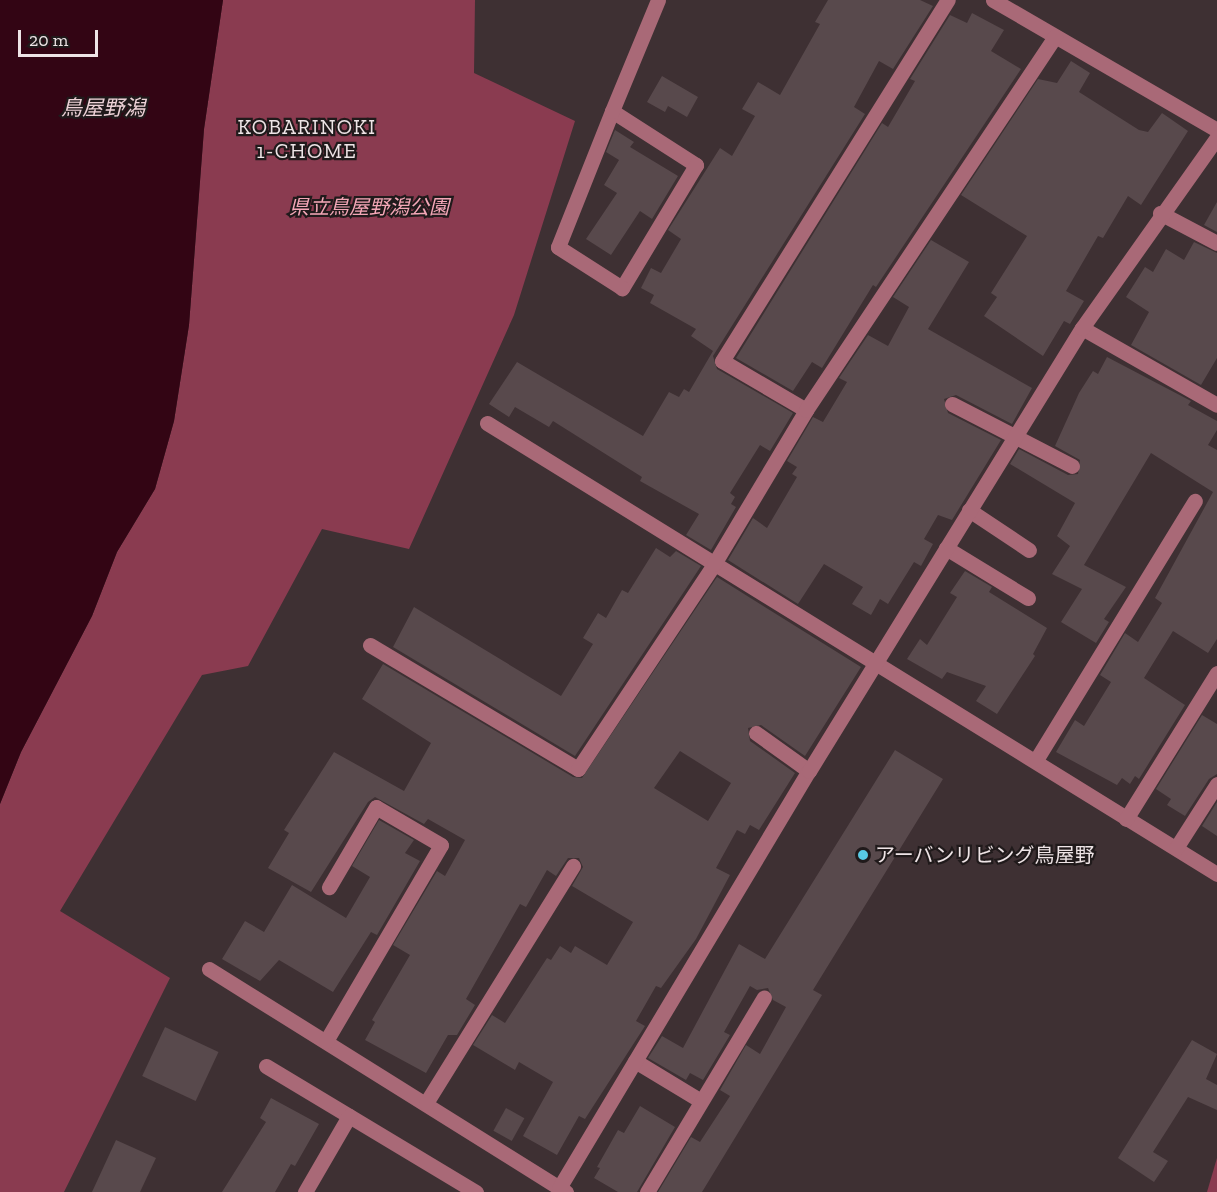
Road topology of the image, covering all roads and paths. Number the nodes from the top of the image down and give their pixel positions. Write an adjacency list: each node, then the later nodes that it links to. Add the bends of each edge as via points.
1 (658, 0): 5 (street)
2 (948, 0): 13 (street, via 722,361)
3 (993, 0): 4 (street)
4 (1055, 36): 6 (street); 13 (street)
5 (612, 111): 5 (street, via 558,247 622,288 696,165)
6 (1217, 130)
7 (1217, 137): 8 (street)
8 (1160, 213): 9 (street); 10 (street)
9 (1217, 243)
10 (1082, 328): 12 (street); 15 (street)
11 (952, 404): 15 (street)
12 (1217, 405)
13 (807, 410): 21 (street)
14 (487, 423): 21 (street)
15 (1016, 436): 16 (street); 18 (street)
16 (1072, 466)
17 (1195, 501): 27 (street)
18 (969, 510): 19 (street); 20 (street)
19 (946, 548): 22 (street); 24 (street)
20 (1029, 550)
21 (714, 564): 23 (street, via 578,769); 24 (street)
22 (1028, 598)
23 (370, 645)
24 (875, 663): 27 (street); 28 (street)
25 (1217, 673): 30 (street)
26 (756, 733): 28 (street)
27 (1036, 760): 30 (street)
28 (809, 771): 38 (street)
29 (1217, 784): 31 (street)
30 (1126, 819): 31 (street)
31 (1176, 848): 33 (street)
32 (573, 866): 41 (street)
33 (1217, 874)
34 (329, 887): 37 (street, via 376,807 441,845)
35 (209, 969): 37 (street)
36 (764, 997): 40 (street)
37 (326, 1041): 41 (street)
38 (635, 1061): 40 (street); 43 (street)
39 (266, 1066): 42 (street)
40 (701, 1101): 46 (street)
41 (426, 1102): 43 (street)
42 (348, 1116): 44 (street); 45 (street)
43 (562, 1190)
44 (306, 1192)
45 (476, 1192)
46 (647, 1192)

